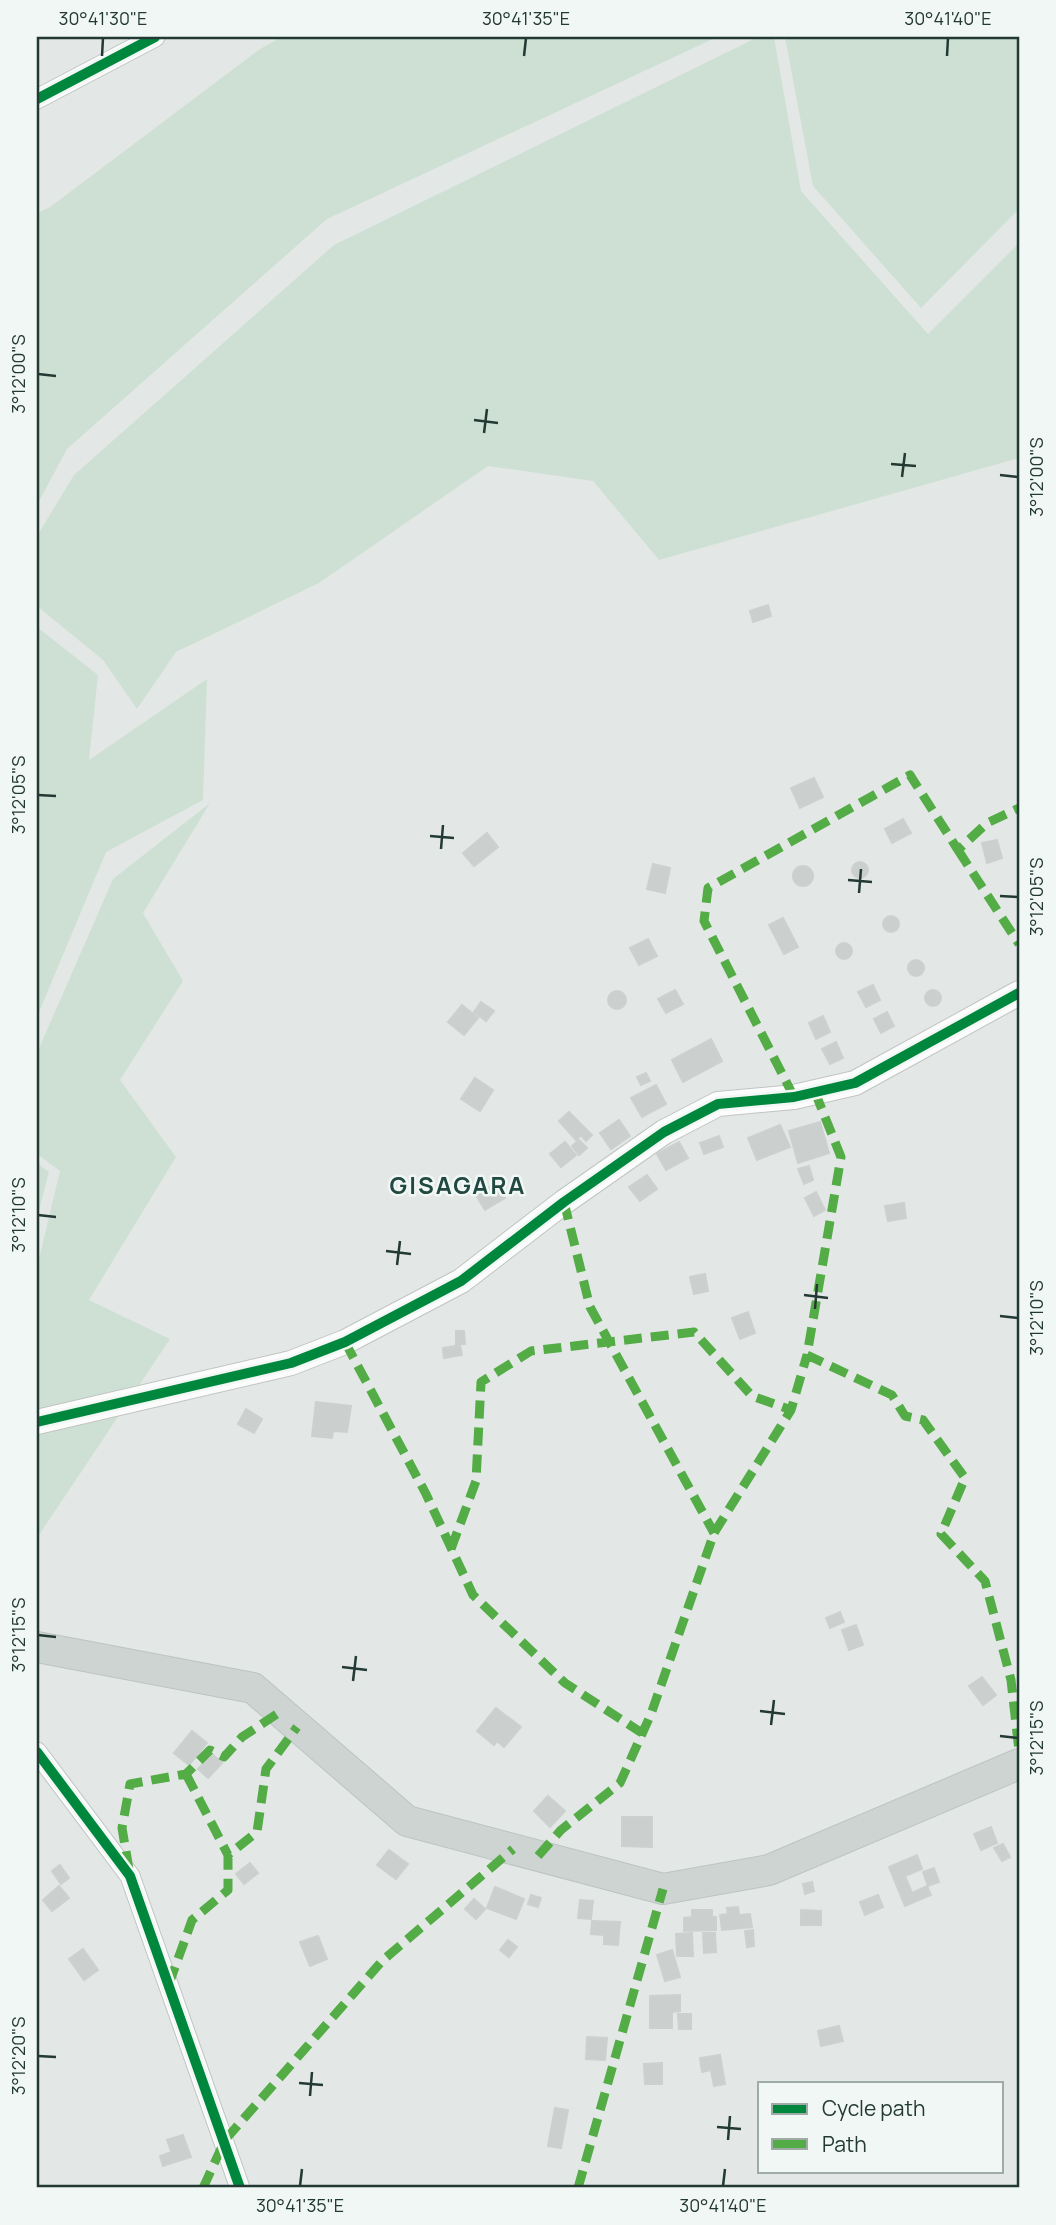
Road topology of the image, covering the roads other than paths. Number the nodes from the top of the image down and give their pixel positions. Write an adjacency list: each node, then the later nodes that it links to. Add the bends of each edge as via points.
1 (155, 37): 2 (street)
2 (37, 99)
3 (1019, 993): 4 (street, via 855,1083 794,1097 718,1104 653,1140 461,1281 345,1342 291,1363)
4 (37, 1422)
5 (37, 1647): 7 (main road, via 253,1688 407,1821 663,1889 769,1870)
6 (37, 1752): 8 (street, via 130,1876)
7 (1019, 1764)
8 (240, 2188)

